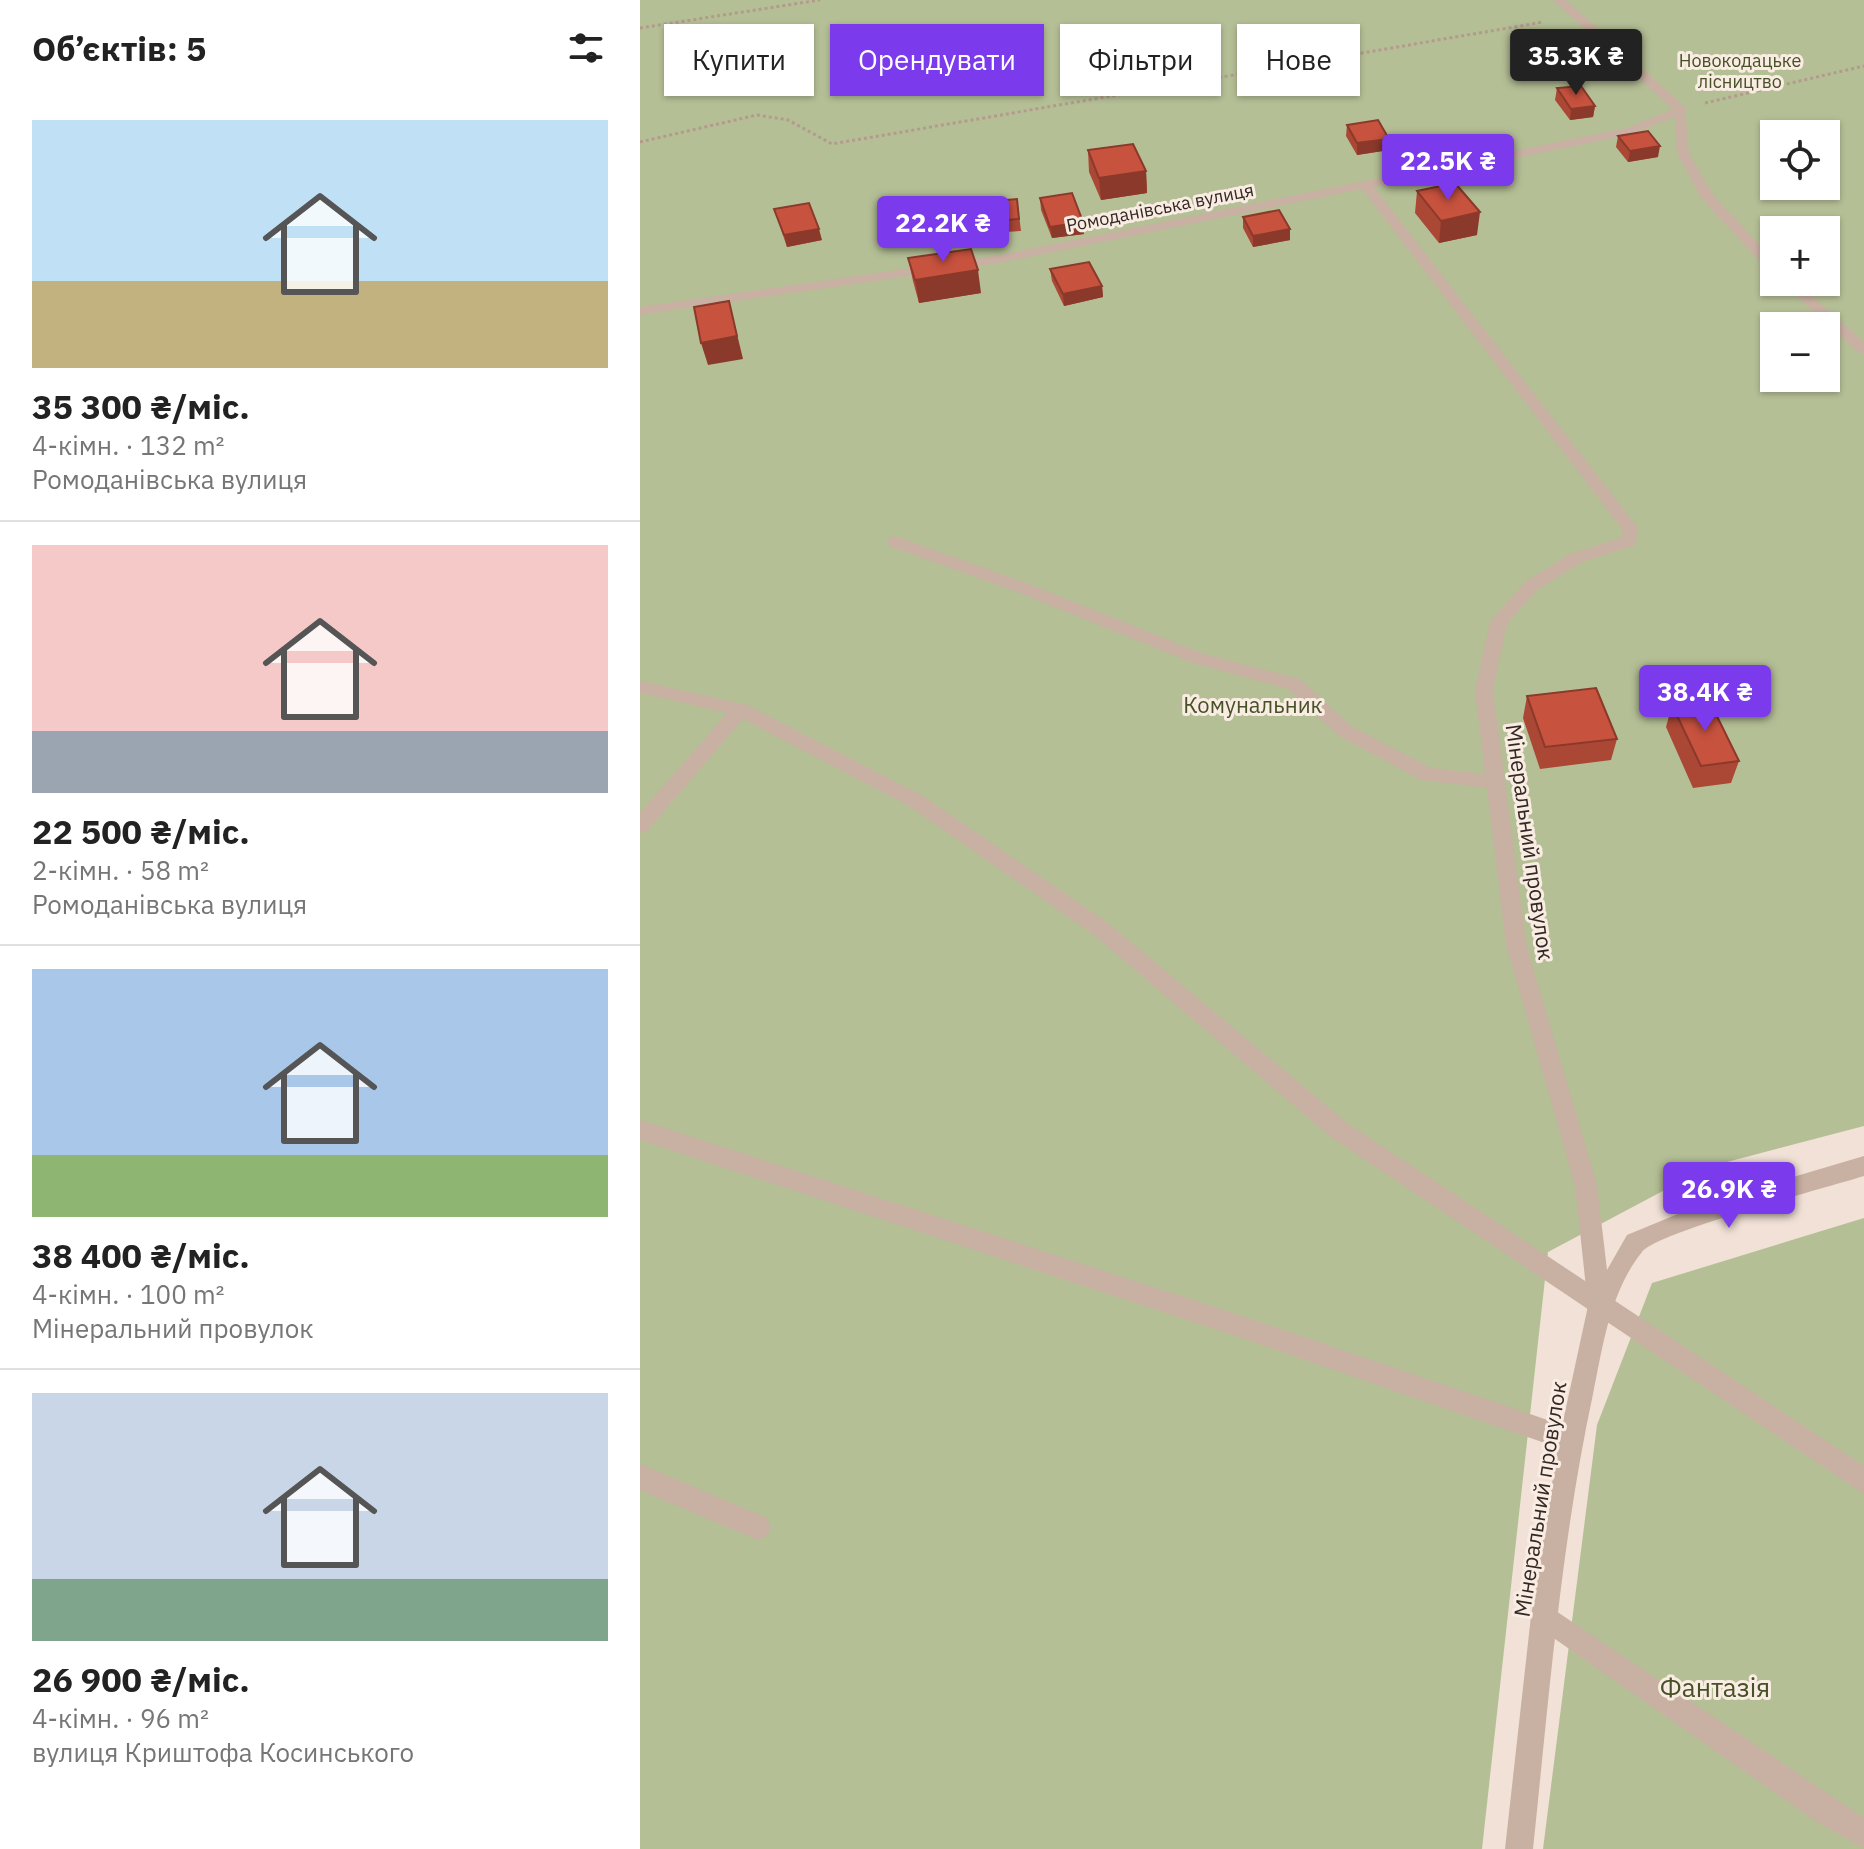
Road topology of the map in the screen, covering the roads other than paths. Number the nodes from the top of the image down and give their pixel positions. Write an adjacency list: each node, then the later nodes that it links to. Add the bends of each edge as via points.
1 (1559, 0): 2 (street)
2 (1681, 110): 3 (street, Ромоданівська вулиця, via 1629,131); 4 (street, via 1683,153 1708,198)
3 (1366, 185): 6 (street, Ромоданівська вулиця, via 1000,259); 11 (street, Мінеральний провулок, via 1630,528 1629,541 1576,558 1531,586 1499,622 1484,690)
4 (1760, 253)
5 (1804, 296): 7 (street)
6 (640, 311)
7 (1864, 350)
8 (895, 542): 11 (street, via 1199,659 1294,684 1345,731 1428,775)
9 (640, 687): 10 (street)
10 (741, 710): 12 (street); 15 (street, via 916,801 1101,929 1339,1130)
11 (1495, 782): 15 (street, Мінеральний провулок, via 1516,944 1586,1185)
12 (640, 826)
13 (640, 1130): 16 (street)
14 (1864, 1166): 15 (street, via 1702,1214 1635,1242)
15 (1600, 1306): 16 (street, Мінеральний провулок); 18 (street)
16 (1571, 1440): 20 (street, Мінеральний провулок)
17 (640, 1477): 19 (street)
18 (1864, 1481)
19 (758, 1527)
20 (1544, 1616): 21 (street); 22 (street, Мінеральний провулок)
21 (1864, 1834)
22 (1519, 1849)

